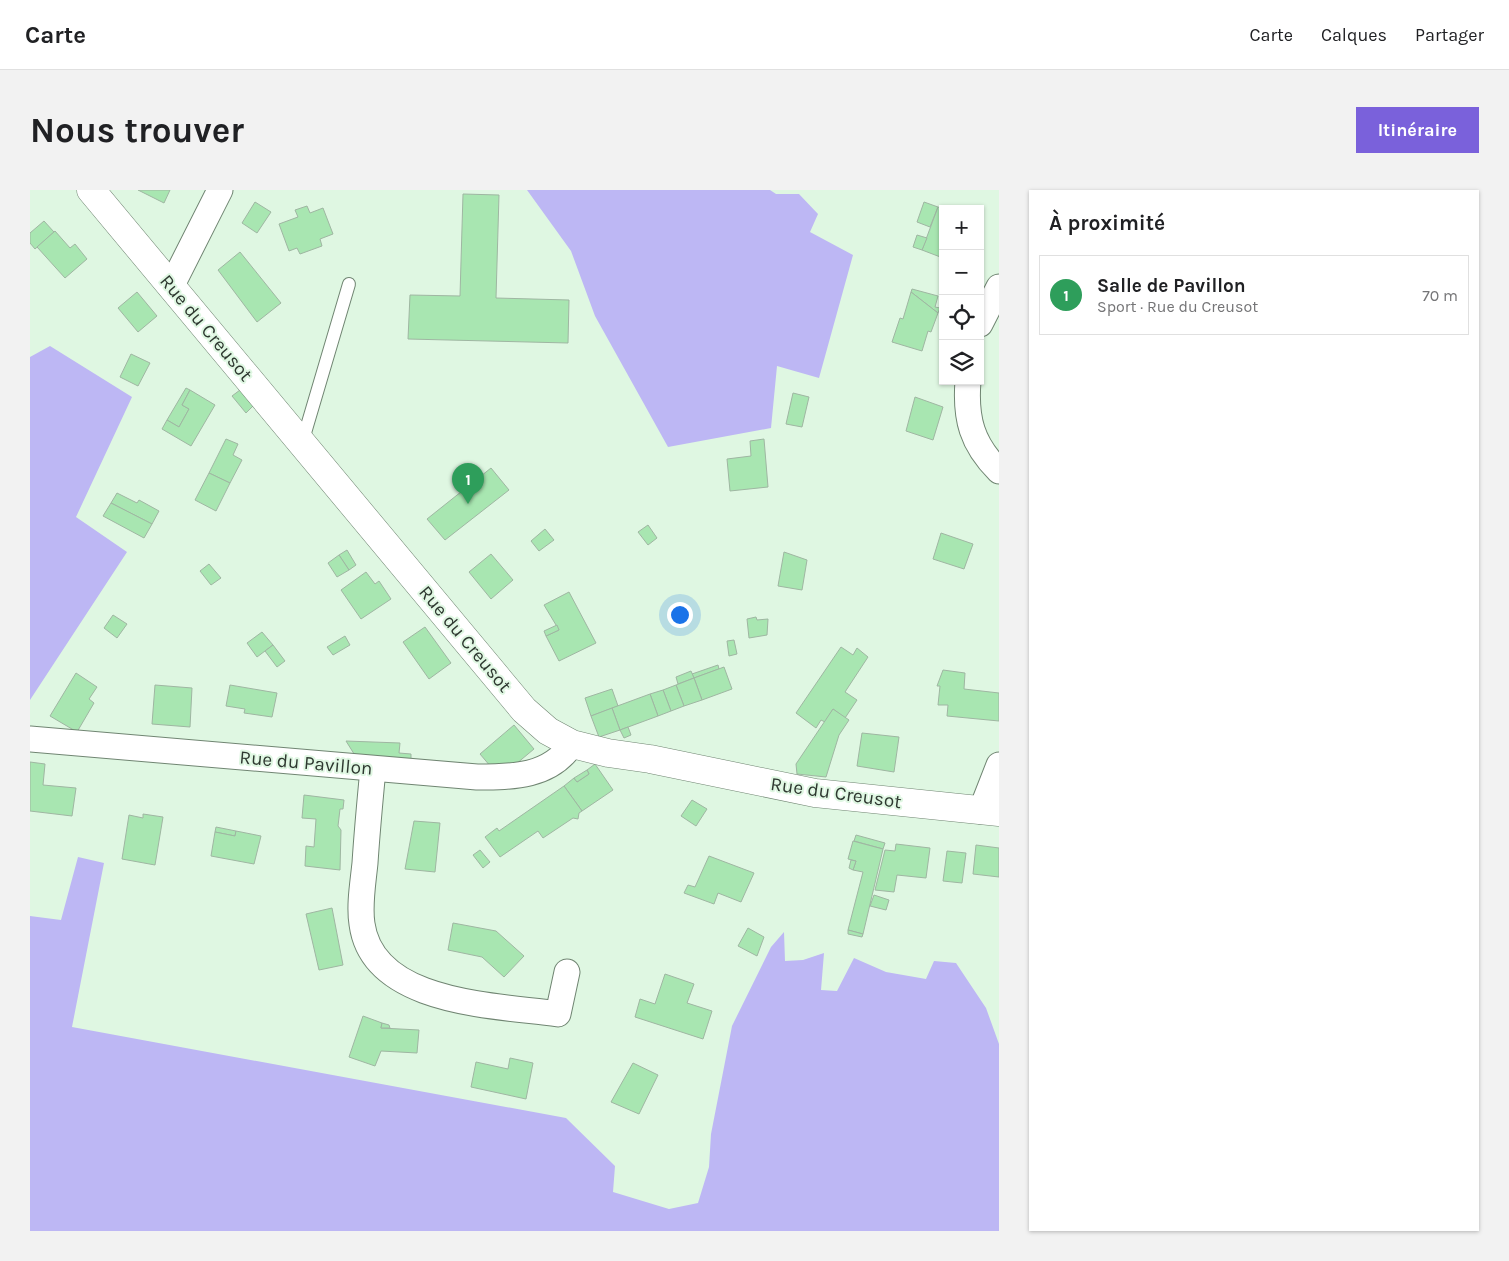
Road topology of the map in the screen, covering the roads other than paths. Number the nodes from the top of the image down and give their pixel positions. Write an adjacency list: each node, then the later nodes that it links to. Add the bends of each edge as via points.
1 (91, 190): 4 (street, Rue du Creusot)
2 (220, 190): 4 (street)
3 (349, 284): 8 (lane)
4 (172, 287): 8 (street, Rue du Creusot)
5 (999, 287): 6 (street)
6 (984, 316)
7 (968, 385): 9 (street, via 966,402 971,431 987,459)
8 (302, 443): 11 (street, Rue du Creusot, via 524,710 548,731)
9 (999, 471)
10 (30, 739): 13 (street, Rue du Pavillon)
11 (572, 744): 13 (street, Rue du Pavillon, via 562,758 548,767 525,774 501,777); 14 (street, Rue du Creusot, via 815,793)
12 (999, 766): 14 (street)
13 (373, 769): 15 (street, via 362,925 371,950 384,966 409,986 442,997 558,1014)
14 (990, 811)
15 (567, 972)

